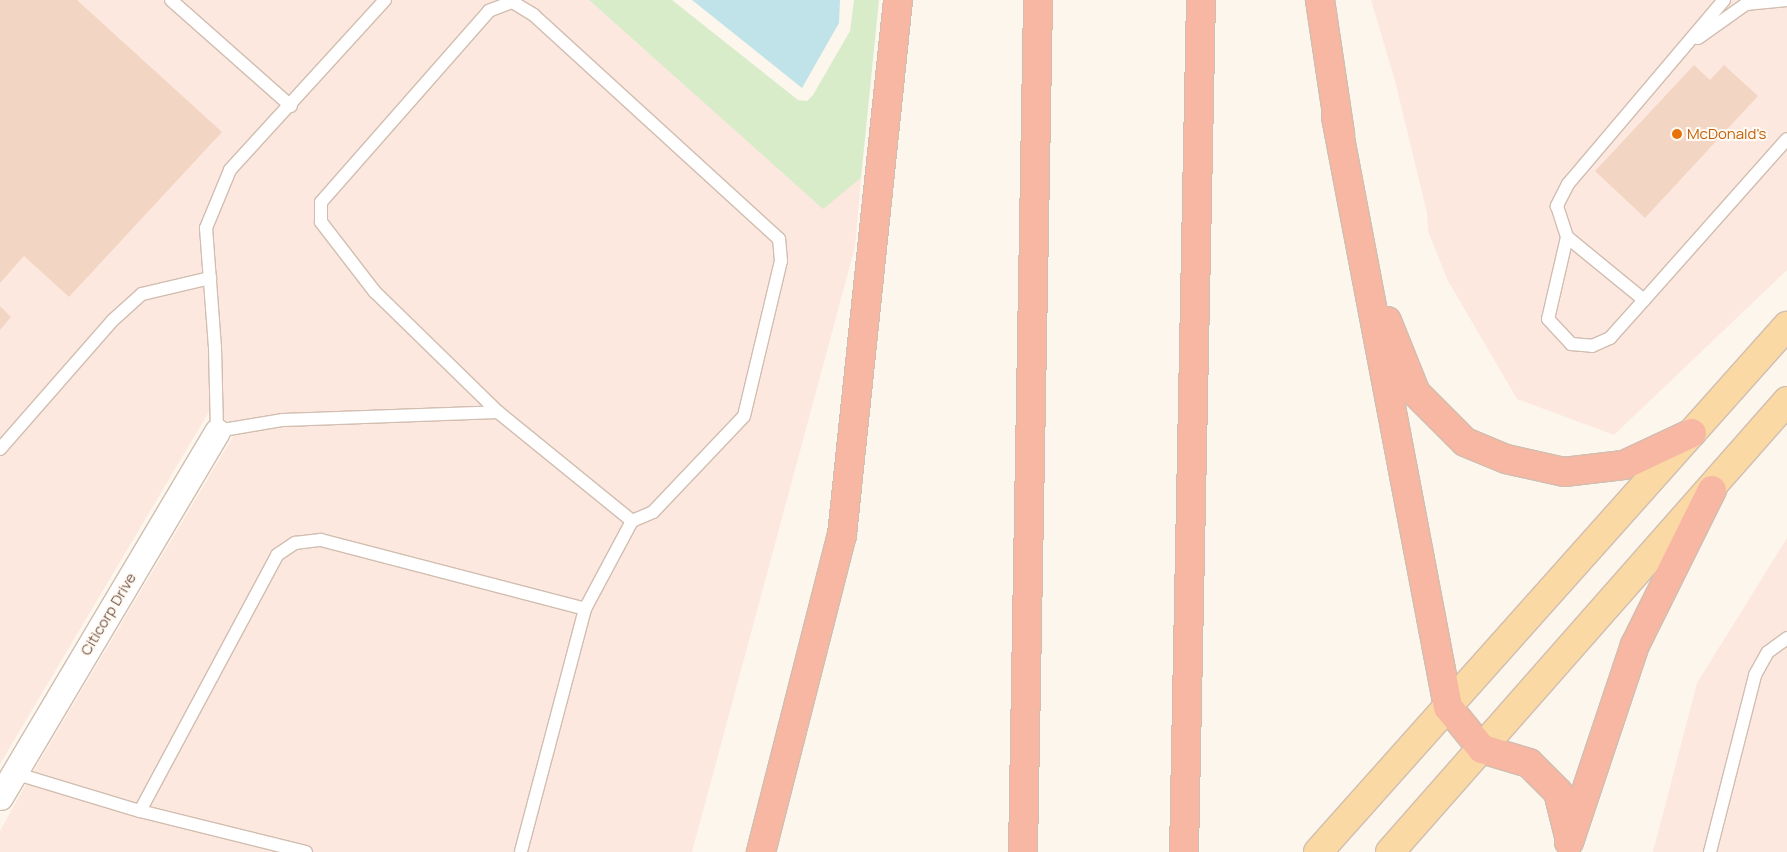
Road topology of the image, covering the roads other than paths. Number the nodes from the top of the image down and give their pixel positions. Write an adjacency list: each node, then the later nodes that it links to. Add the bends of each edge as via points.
1 (170, 0): 10 (lane)
2 (385, 0): 10 (lane)
3 (898, 0): 35 (highway, via 842,535)
4 (1038, 0): 36 (highway)
5 (1201, 0): 31 (highway)
6 (1320, 0): 11 (highway)
7 (1724, 0): 9 (lane)
8 (1787, 0): 9 (lane, via 1746,4)
9 (1684, 47): 13 (lane, via 1568,184 1557,206)
10 (290, 106): 14 (lane, via 230,170 206,228)
11 (1336, 117): 20 (highway, via 1379,301 1416,393 1465,442 1506,459 1564,472 1624,465); 26 (highway)
12 (1787, 139): 15 (lane)
13 (1567, 236): 15 (lane); 15 (lane, via 1548,319 1571,344 1592,346 1610,338)
14 (210, 278): 19 (lane); 21 (lane, via 142,294 113,320)
15 (1644, 300)
16 (1787, 326): 20 (main road)
17 (1787, 401): 22 (main road)
18 (498, 412): 19 (lane, via 283,420); 23 (lane); 23 (lane, via 375,292 321,222 321,202 489,12 512,2 534,15 780,238 781,261 744,416 653,512)
19 (217, 431): 28 (street, Citicorp Drive)
20 (1692, 433): 26 (main road)
21 (0, 449)
22 (1712, 490): 27 (main road); 32 (highway, via 1635,645)
23 (632, 521): 24 (lane)
24 (585, 610): 30 (lane, via 321,540 295,543 277,555); 34 (lane)
25 (1787, 638): 39 (lane, via 1768,652 1755,675)
26 (1448, 707): 27 (highway); 37 (main road)
27 (1482, 749): 32 (highway, via 1529,763 1558,792); 38 (main road)
28 (14, 773): 29 (street, Citicorp Drive); 30 (lane)
29 (0, 797)
30 (140, 811): 33 (lane)
31 (1184, 845)
32 (1568, 846)
33 (306, 852)
34 (521, 852)
35 (761, 852)
36 (1023, 852)
37 (1318, 852)
38 (1390, 852)
39 (1710, 852)

